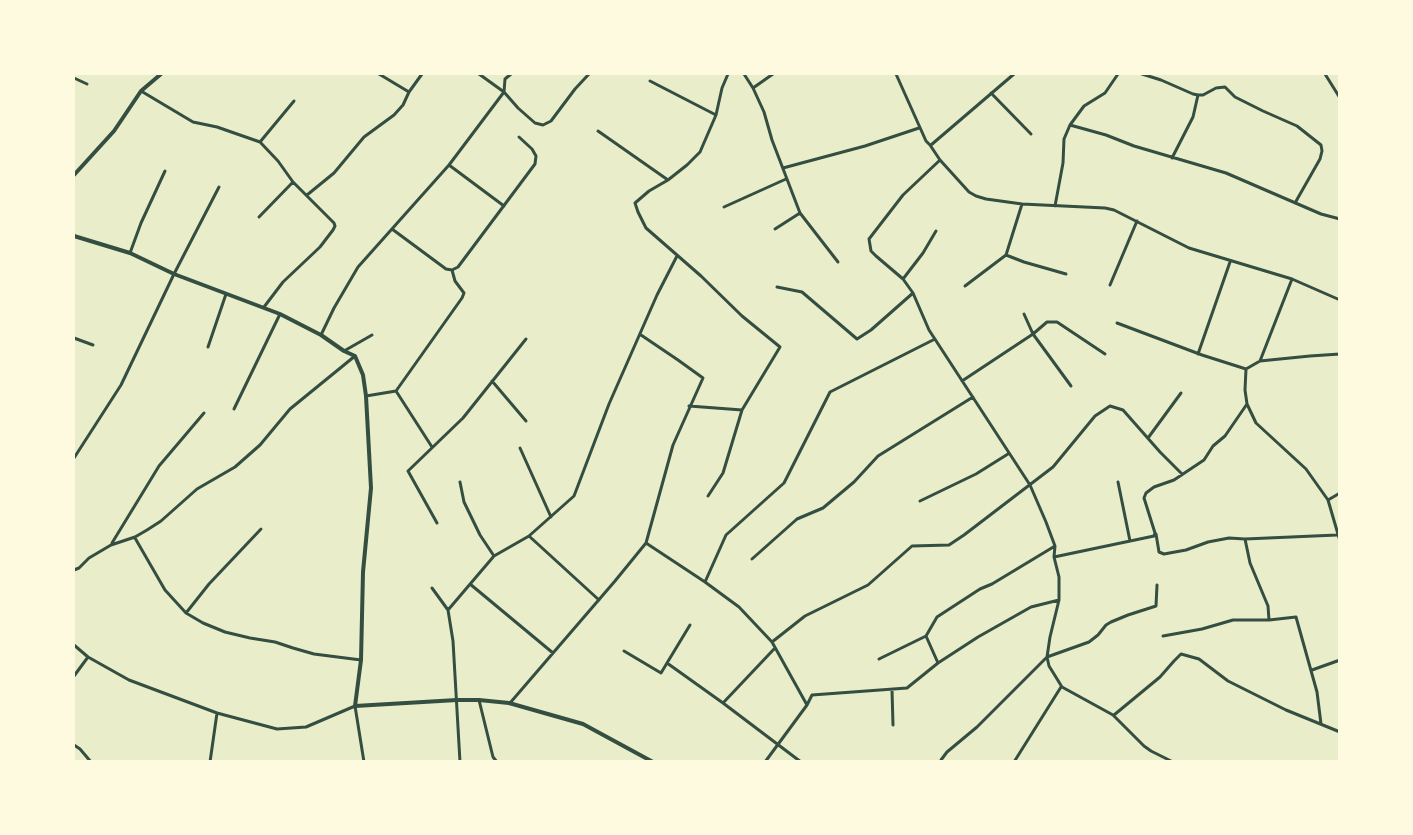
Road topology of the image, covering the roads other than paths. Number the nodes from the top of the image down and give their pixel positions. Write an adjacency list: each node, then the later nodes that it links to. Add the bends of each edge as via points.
1 (161, 74): 19 (street)
2 (380, 74): 20 (street)
3 (422, 74): 20 (street)
4 (479, 74): 21 (street)
5 (511, 74): 21 (street, via 505,79)
6 (589, 74): 21 (street, via 551,121 543,125 535,123)
7 (728, 74): 26 (street)
8 (744, 74): 18 (street)
9 (773, 74): 18 (street)
10 (896, 74): 28 (street)
11 (1014, 74): 22 (street)
12 (1118, 74): 27 (street, via 1105,93 1084,106)
13 (1142, 74): 23 (street)
14 (1325, 74): 24 (street)
15 (74, 78): 17 (street)
16 (650, 81): 26 (street)
17 (87, 84)
18 (753, 88): 37 (street)
19 (141, 91): 32 (street, via 193,122); 39 (street, via 114,131)
20 (409, 92): 44 (street, via 394,116 364,137 334,173)
21 (504, 92): 36 (street)
22 (991, 93): 30 (street); 33 (street)
23 (1198, 95): 34 (street); 45 (street, via 1225,87 1235,97 1297,126 1321,145 1320,159)
24 (1340, 98)
25 (294, 102): 32 (street)
26 (716, 115): 41 (street, via 700,152)
27 (1070, 125): 34 (street); 48 (street, via 1064,140)
28 (919, 128): 33 (street); 37 (street)
29 (598, 131): 41 (street)
30 (1031, 135)
31 (519, 137): 47 (street, via 532,149 535,164)
32 (260, 142): 42 (street)
33 (930, 145): 35 (street)
34 (1172, 158): 45 (street, via 1226,173)
35 (940, 160): 46 (street, via 976,196); 66 (street, via 903,195 869,238 876,256)
36 (449, 165): 47 (street); 54 (street)
37 (783, 168): 40 (street)
38 (165, 171): 58 (street)
39 (74, 175)
40 (786, 179): 49 (street); 50 (street)
41 (669, 180): 59 (street, via 636,203 646,228)
42 (293, 182): 44 (street); 51 (street)
43 (219, 187): 64 (street)
44 (307, 196): 74 (street, via 335,226)
45 (1295, 203): 52 (street)
46 (1022, 204): 48 (street); 60 (street)
47 (504, 206): 63 (street)
48 (1055, 206): 53 (street, via 1105,208)
49 (724, 207)
50 (800, 213): 55 (street); 62 (street)
51 (259, 217)
52 (1340, 219)
53 (1137, 221): 61 (street, via 1189,248); 68 (street)
54 (392, 229): 63 (street); 79 (street, via 358,267)
55 (775, 229)
56 (936, 231): 66 (street)
57 (74, 236): 58 (street)
58 (129, 253): 64 (street)
59 (677, 255): 81 (street); 104 (street, via 780,347)
60 (1006, 255): 65 (street); 69 (street)
61 (1230, 261): 67 (street); 89 (street)
62 (838, 262)
63 (452, 270): 97 (street, via 464,293 462,298)
64 (174, 274): 72 (street); 111 (street, via 122,385)
65 (1066, 274)
66 (903, 279): 71 (street)
67 (1292, 279): 73 (street); 92 (street)
68 (1110, 285)
69 (965, 286)
70 (777, 287): 71 (street, via 802,292 857,339)
71 (914, 293): 84 (street)
72 (226, 294): 74 (street); 86 (street)
73 (1340, 300)
74 (264, 307): 75 (street)
75 (280, 314): 79 (street); 103 (street)
76 (1024, 314): 78 (street)
77 (1118, 323): 89 (street)
78 (1033, 334): 88 (street, via 1047,322 1057,322); 95 (street); 96 (street)
79 (321, 335): 87 (street)
80 (372, 335): 87 (street)
81 (641, 335): 102 (street, via 703,378); 120 (street, via 609,404 574,496)
82 (74, 338): 85 (street)
83 (526, 339): 94 (street)
84 (935, 339): 95 (street); 137 (street, via 830,393 784,483 726,535)
85 (93, 345)
86 (208, 347)
87 (344, 351): 91 (street)
88 (1105, 354)
89 (1198, 354): 93 (street)
90 (1340, 354): 92 (street)
91 (355, 356): 99 (street); 126 (street, via 290,409 260,445 235,467 197,489)
92 (1260, 361): 93 (street)
93 (1246, 369): 101 (street)
94 (492, 381): 106 (street); 108 (street, via 463,418)
95 (962, 381): 100 (street)
96 (1071, 386)
97 (396, 391): 99 (street); 108 (street)
98 (1181, 393): 107 (street)
99 (366, 396): 157 (street, via 371,488 363,572)
100 (973, 397): 110 (street); 135 (street, via 878,456 823,508 797,519)
101 (1246, 404): 112 (street, via 1204,460); 118 (street, via 1256,423 1306,469)
102 (689, 406): 104 (street); 130 (street, via 673,445)
103 (234, 409)
104 (742, 410): 117 (street, via 723,473)
105 (204, 413): 131 (street, via 159,466)
106 (526, 421)
107 (1148, 438): 112 (street); 115 (street, via 1123,410 1110,406 1095,416 1053,466)
108 (432, 447): 121 (street, via 408,471)
109 (520, 448): 120 (street)
110 (1009, 454): 115 (street); 119 (street)
111 (74, 458)
112 (1182, 474): 123 (street, via 1146,493 1144,498)
113 (460, 482): 133 (street, via 464,502)
114 (1118, 482): 128 (street)
115 (1030, 485): 132 (street); 149 (street, via 949,545 912,546 868,585 805,616)
116 (1340, 493): 118 (street)
117 (708, 495)
118 (1328, 500): 124 (street)
119 (920, 501)
120 (551, 517): 125 (street)
121 (437, 524)
122 (261, 529): 144 (street)
123 (1155, 532): 127 (street, via 1159,552 1164,554 1229,538); 128 (street, via 1154,536)
124 (1337, 535): 127 (street); 129 (street)
125 (529, 536): 133 (street); 141 (street)
126 (135, 537): 131 (street); 144 (street, via 165,590)
127 (1245, 539): 145 (street, via 1250,563 1268,606)
128 (1130, 541): 134 (street)
129 (1340, 541)
130 (646, 543): 137 (street); 141 (street)
131 (111, 545): 136 (street)
132 (1055, 546): 134 (street); 147 (street, via 937,617)
133 (494, 556): 138 (street)
134 (1054, 557): 142 (street)
135 (752, 559)
136 (74, 570)
137 (705, 582): 149 (street, via 739,607)
138 (470, 584): 143 (street); 153 (street)
139 (1157, 585): 155 (street, via 1156,606 1111,622 1089,642)
140 (432, 588): 143 (street)
141 (599, 600): 153 (street)
142 (1059, 600): 155 (street); 160 (street, via 1031,607)
143 (448, 610): 165 (street)
144 (186, 613): 157 (street, via 225,632 314,654)
145 (1269, 620): 148 (street, via 1233,621); 161 (street, via 1296,616)
146 (690, 625): 159 (street)
147 (926, 636): 156 (street); 160 (street)
148 (1163, 636)
149 (772, 642): 151 (street)
150 (74, 645): 154 (street)
151 (775, 648): 168 (street); 169 (street)
152 (624, 651): 159 (street, via 661,673)
153 (553, 653): 167 (street)
154 (88, 657): 162 (street); 171 (street, via 129,680)
155 (1047, 657): 163 (street); 186 (street, via 947,752)
156 (879, 659)
157 (361, 660): 170 (street)
158 (1340, 660): 161 (street)
159 (667, 663): 168 (street)
160 (938, 663): 164 (street, via 907,688)
161 (1312, 670): 173 (street)
162 (74, 676)
163 (1062, 687): 172 (street); 187 (street)
164 (892, 690): 169 (street, via 812,695); 174 (street)
165 (457, 700): 166 (street); 170 (street); 181 (street)
166 (479, 700): 167 (street); 182 (street)
167 (509, 703): 183 (street, via 583,724)
168 (723, 703): 177 (street)
169 (807, 705): 177 (street)
170 (355, 706): 171 (street, via 306,727 291,729); 180 (street)
171 (218, 713): 179 (street)
172 (1113, 715): 173 (street, via 1160,677 1181,654 1199,660 1228,681 1286,710); 188 (street, via 1144,746)
173 (1321, 724): 175 (street)
174 (893, 725)
175 (1340, 732)
176 (74, 745): 178 (street)
177 (778, 745): 184 (street); 185 (street)
178 (91, 762)
179 (210, 762)
180 (364, 762)
181 (460, 762)
182 (497, 762)
183 (653, 762)
184 (765, 762)
185 (801, 762)
186 (942, 762)
187 (1014, 762)
188 (1173, 762)

